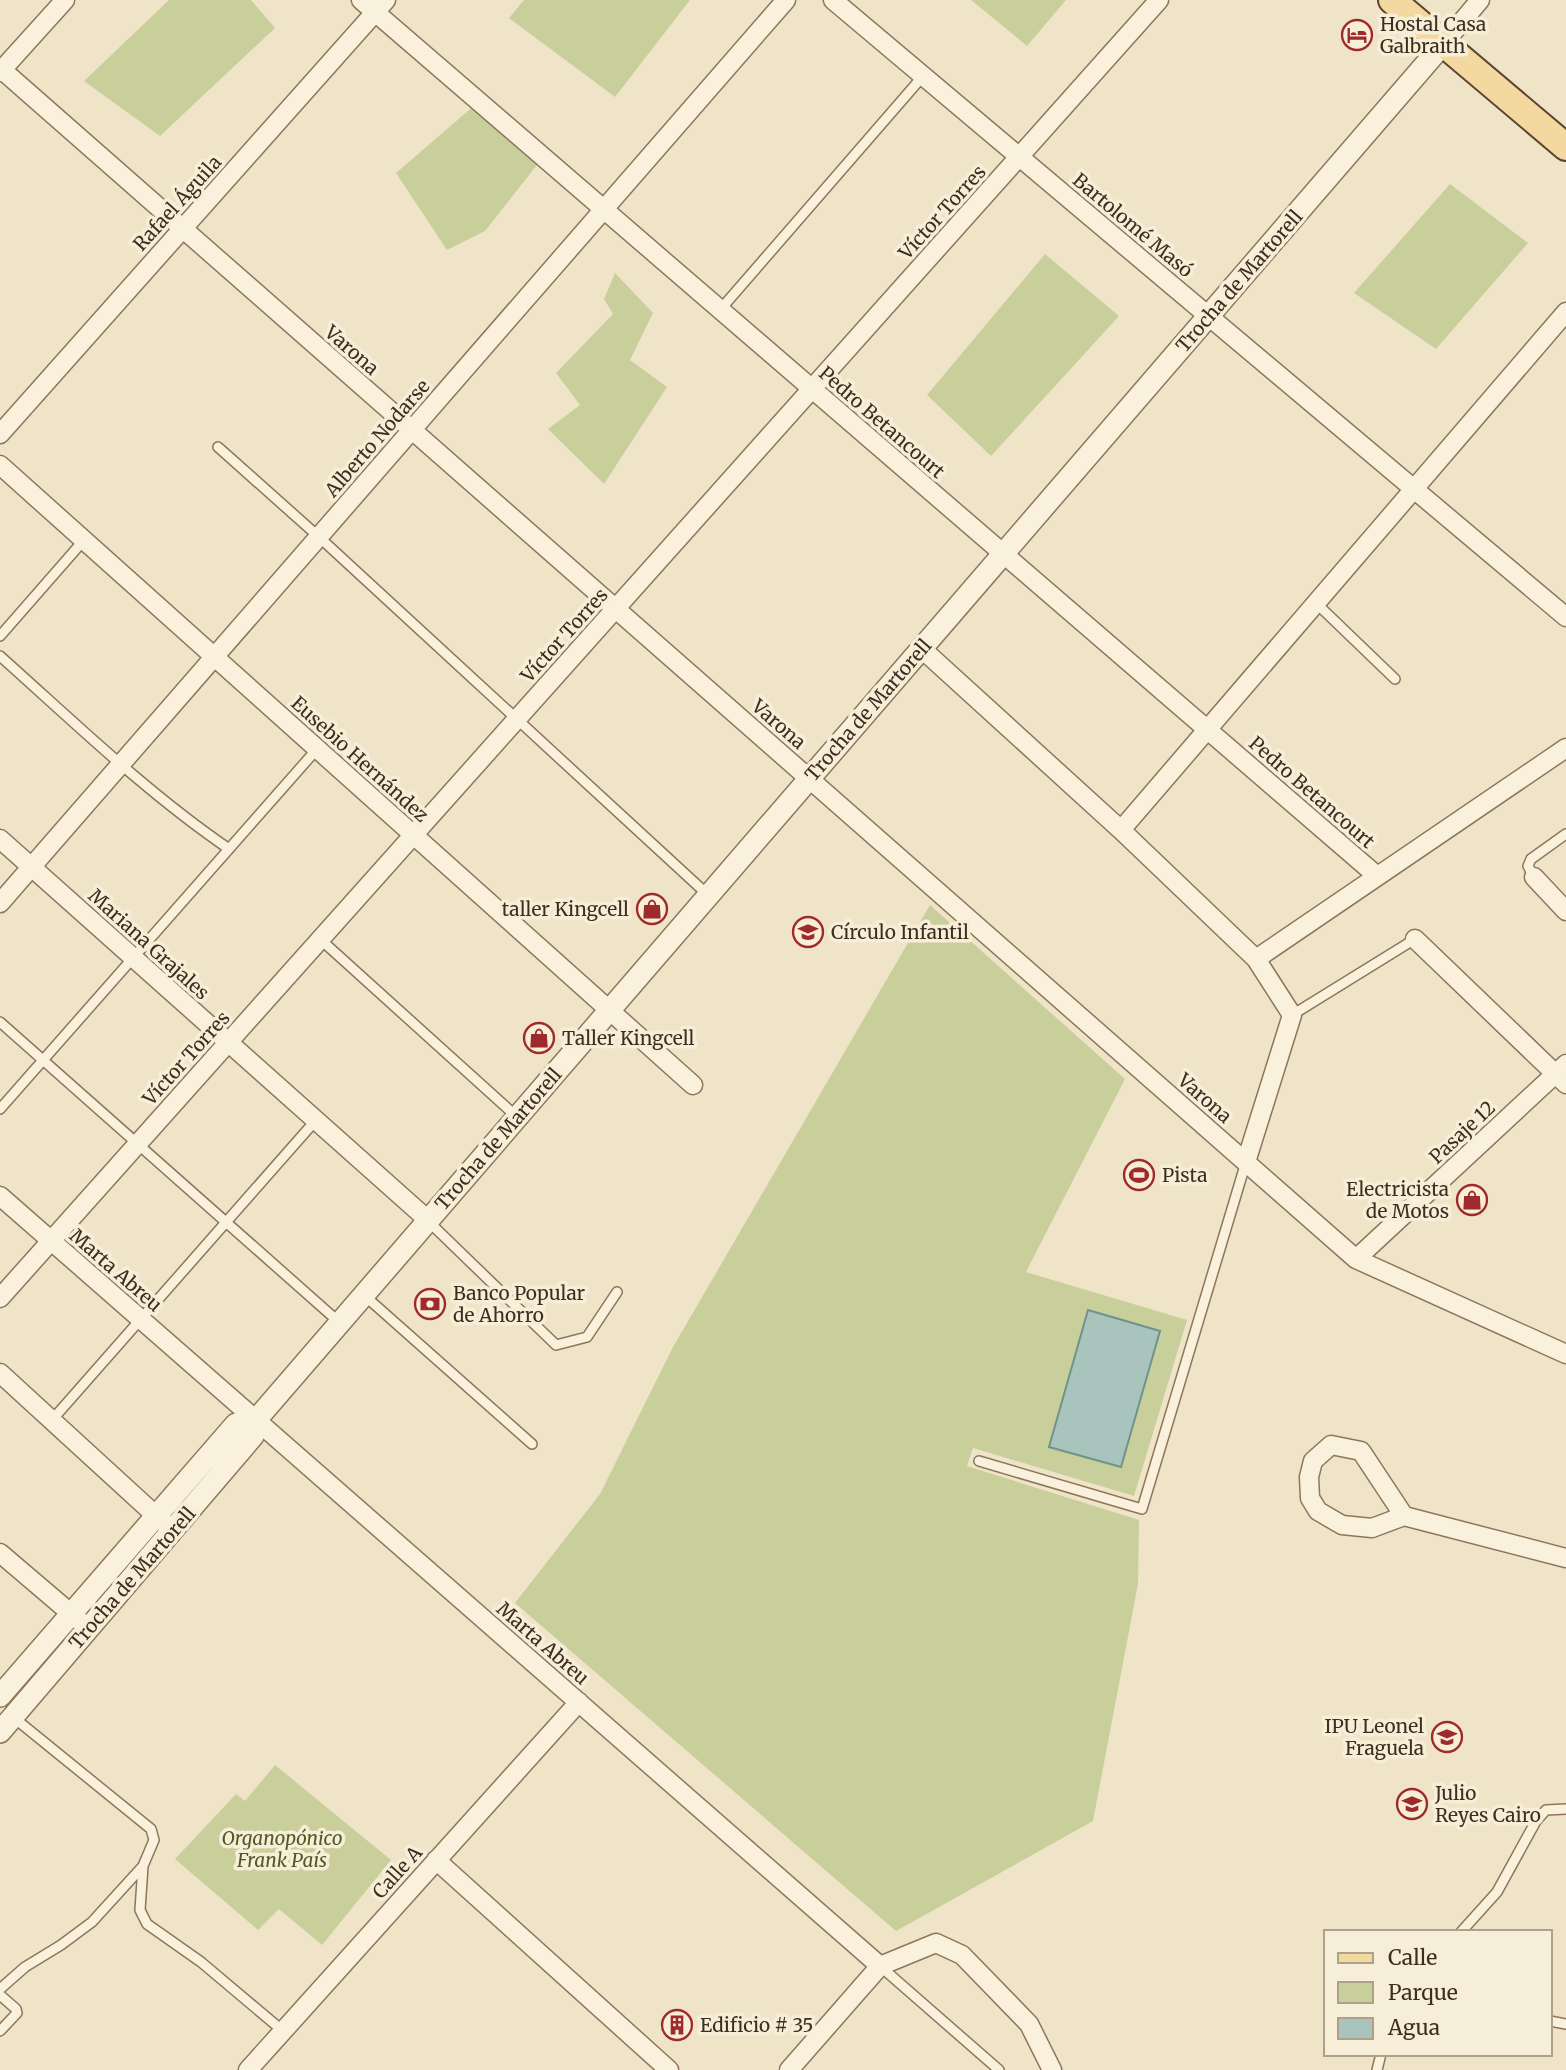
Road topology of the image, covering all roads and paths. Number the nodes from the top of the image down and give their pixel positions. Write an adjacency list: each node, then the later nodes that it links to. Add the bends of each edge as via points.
1 (65, 0): 10 (street)
2 (361, 0): 8 (street, Pedro Betancourt)
3 (786, 0): 14 (street, Alberto Nodarse)
4 (833, 0): 11 (street, Bartolomé Masó)
5 (1159, 0): 13 (street, Víctor Torres)
6 (1392, 0): 9 (main road)
7 (1480, 0): 9 (street, Trocha de Martorell)
8 (381, 6): 14 (street, Pedro Betancourt); 15 (street, Rafael Águila)
9 (1444, 43): 12 (main road); 18 (street, Trocha de Martorell)
10 (1, 70): 15 (street, Varona)
11 (923, 76): 13 (street, Bartolomé Masó); 16 (lane)
12 (1566, 147)
13 (1019, 156): 18 (street, Bartolomé Masó); 19 (street, Víctor Torres)
14 (604, 210): 16 (street, Pedro Betancourt); 20 (street, Alberto Nodarse)
15 (183, 229): 20 (street, Varona); 21 (street, Rafael Águila)
16 (720, 310): 19 (street, Pedro Betancourt)
17 (1566, 313): 24 (street)
18 (1208, 316): 24 (street, Bartolomé Masó); 27 (street, Trocha de Martorell)
19 (812, 389): 27 (street, Pedro Betancourt); 29 (street, Víctor Torres)
20 (412, 430): 25 (street, Alberto Nodarse); 29 (street, Varona)
21 (0, 434)
22 (218, 447): 25 (lane)
23 (0, 465): 26 (street, Eusebio Hernández)
24 (1414, 489): 28 (street); 30 (street, Bartolomé Masó)
25 (319, 537): 34 (street, Alberto Nodarse); 36 (lane)
26 (85, 540): 31 (lane); 34 (street, Eusebio Hernández)
27 (1003, 554): 32 (street, Trocha de Martorell); 37 (street, Pedro Betancourt)
28 (1316, 603): 35 (lane); 37 (street)
29 (615, 609): 36 (street, Víctor Torres); 41 (street, Varona)
30 (1566, 617)
31 (0, 636)
32 (921, 648): 41 (street, Trocha de Martorell); 42 (street)
33 (0, 656): 40 (lane)
34 (214, 657): 39 (street, Eusebio Hernández); 40 (street, Alberto Nodarse)
35 (1395, 679)
36 (517, 719): 44 (street, Víctor Torres); 50 (lane)
37 (1207, 730): 42 (street); 48 (street, Pedro Betancourt)
38 (1566, 748): 48 (street)
39 (317, 749): 44 (street, Eusebio Hernández); 46 (lane)
40 (121, 763): 46 (lane); 47 (street, Alberto Nodarse)
41 (809, 779): 50 (street, Trocha de Martorell); 68 (street, Varona)
42 (1121, 830): 56 (street)
43 (1566, 834): 49 (lane, via 1531,859 1528,866)
44 (413, 835): 53 (street, Víctor Torres); 57 (street, Eusebio Hernández)
45 (0, 839): 47 (street, Mariana Grajales)
46 (229, 849): 55 (lane)
47 (31, 867): 51 (street, Alberto Nodarse); 55 (street, Mariana Grajales)
48 (1376, 875): 56 (street)
49 (1534, 877): 52 (street)
50 (708, 895): 57 (street, Trocha de Martorell)
51 (0, 903)
52 (1566, 911)
53 (320, 939): 60 (street, Víctor Torres); 65 (lane)
54 (1415, 939): 58 (lane); 62 (street)
55 (134, 958): 60 (street, Mariana Grajales); 61 (lane)
56 (1256, 959): 58 (street)
57 (609, 1010): 63 (street, Eusebio Hernández); 65 (street, Trocha de Martorell)
58 (1292, 1015): 68 (street)
59 (0, 1022): 61 (lane)
60 (228, 1042): 66 (street, Mariana Grajales); 67 (street, Víctor Torres)
61 (43, 1061): 64 (lane); 67 (lane)
62 (1562, 1074): 73 (street, Pasaje 12)
63 (693, 1085)
64 (0, 1110)
65 (517, 1117): 70 (street, Trocha de Martorell)
66 (316, 1120): 70 (street, Mariana Grajales); 71 (lane)
67 (136, 1145): 71 (lane); 72 (street, Víctor Torres)
68 (1246, 1162): 73 (street, Varona); 84 (lane, via 1142,1509)
69 (0, 1196): 72 (street, Marta Abreu)
70 (428, 1220): 74 (lane, via 556,1345 587,1337); 75 (street, Trocha de Martorell)
71 (227, 1221): 77 (lane); 78 (lane)
72 (51, 1241): 76 (street, Víctor Torres); 77 (street, Marta Abreu)
73 (1356, 1259): 79 (street, Varona)
74 (617, 1292)
75 (363, 1295): 78 (street, Trocha de Martorell); 83 (lane)
76 (0, 1298)
77 (141, 1320): 81 (lane); 82 (street, Marta Abreu)
78 (340, 1323): 82 (street, Trocha de Martorell)
79 (1566, 1354)
80 (0, 1373): 81 (street)
81 (52, 1420): 85 (street)
82 (256, 1420): 85 (street, Trocha de Martorell, via 236,1424); 87 (street, Trocha de Martorell, via 253,1436); 93 (street, Marta Abreu)
83 (532, 1444)
84 (979, 1461)
85 (156, 1516): 87 (street); 90 (street, Trocha de Martorell)
86 (1404, 1517): 86 (street, via 1372,1528 1342,1525 1318,1511 1310,1498 1314,1461 1331,1445 1361,1451); 89 (street)
87 (172, 1532): 91 (street, Trocha de Martorell)
88 (0, 1553): 90 (street)
89 (1566, 1558)
90 (71, 1614): 91 (street); 92 (street, Trocha de Martorell)
91 (89, 1628): 94 (street, Trocha de Martorell)
92 (0, 1696)
93 (579, 1702): 96 (street, Calle A); 99 (street, Marta Abreu)
94 (4, 1718): 97 (lane, via 151,1829 154,1840)
95 (1566, 1809): 98 (lane, via 1546,1810 1536,1821 1497,1892)
96 (436, 1860): 103 (street, Calle A); 105 (street)
97 (143, 1866): 100 (lane, via 92,1922); 103 (lane, via 140,1910 147,1924 201,1962)
98 (1463, 1930)
99 (880, 1966): 106 (street); 107 (lane); 108 (street, via 936,1943 962,1955 1029,2024)
100 (0, 1989)
101 (0, 1995): 102 (lane, via 17,2013)
102 (0, 2031)
103 (283, 2031): 104 (street, Calle A)
104 (248, 2070)
105 (669, 2070)
106 (789, 2070)
107 (999, 2070)
108 (1052, 2070)

